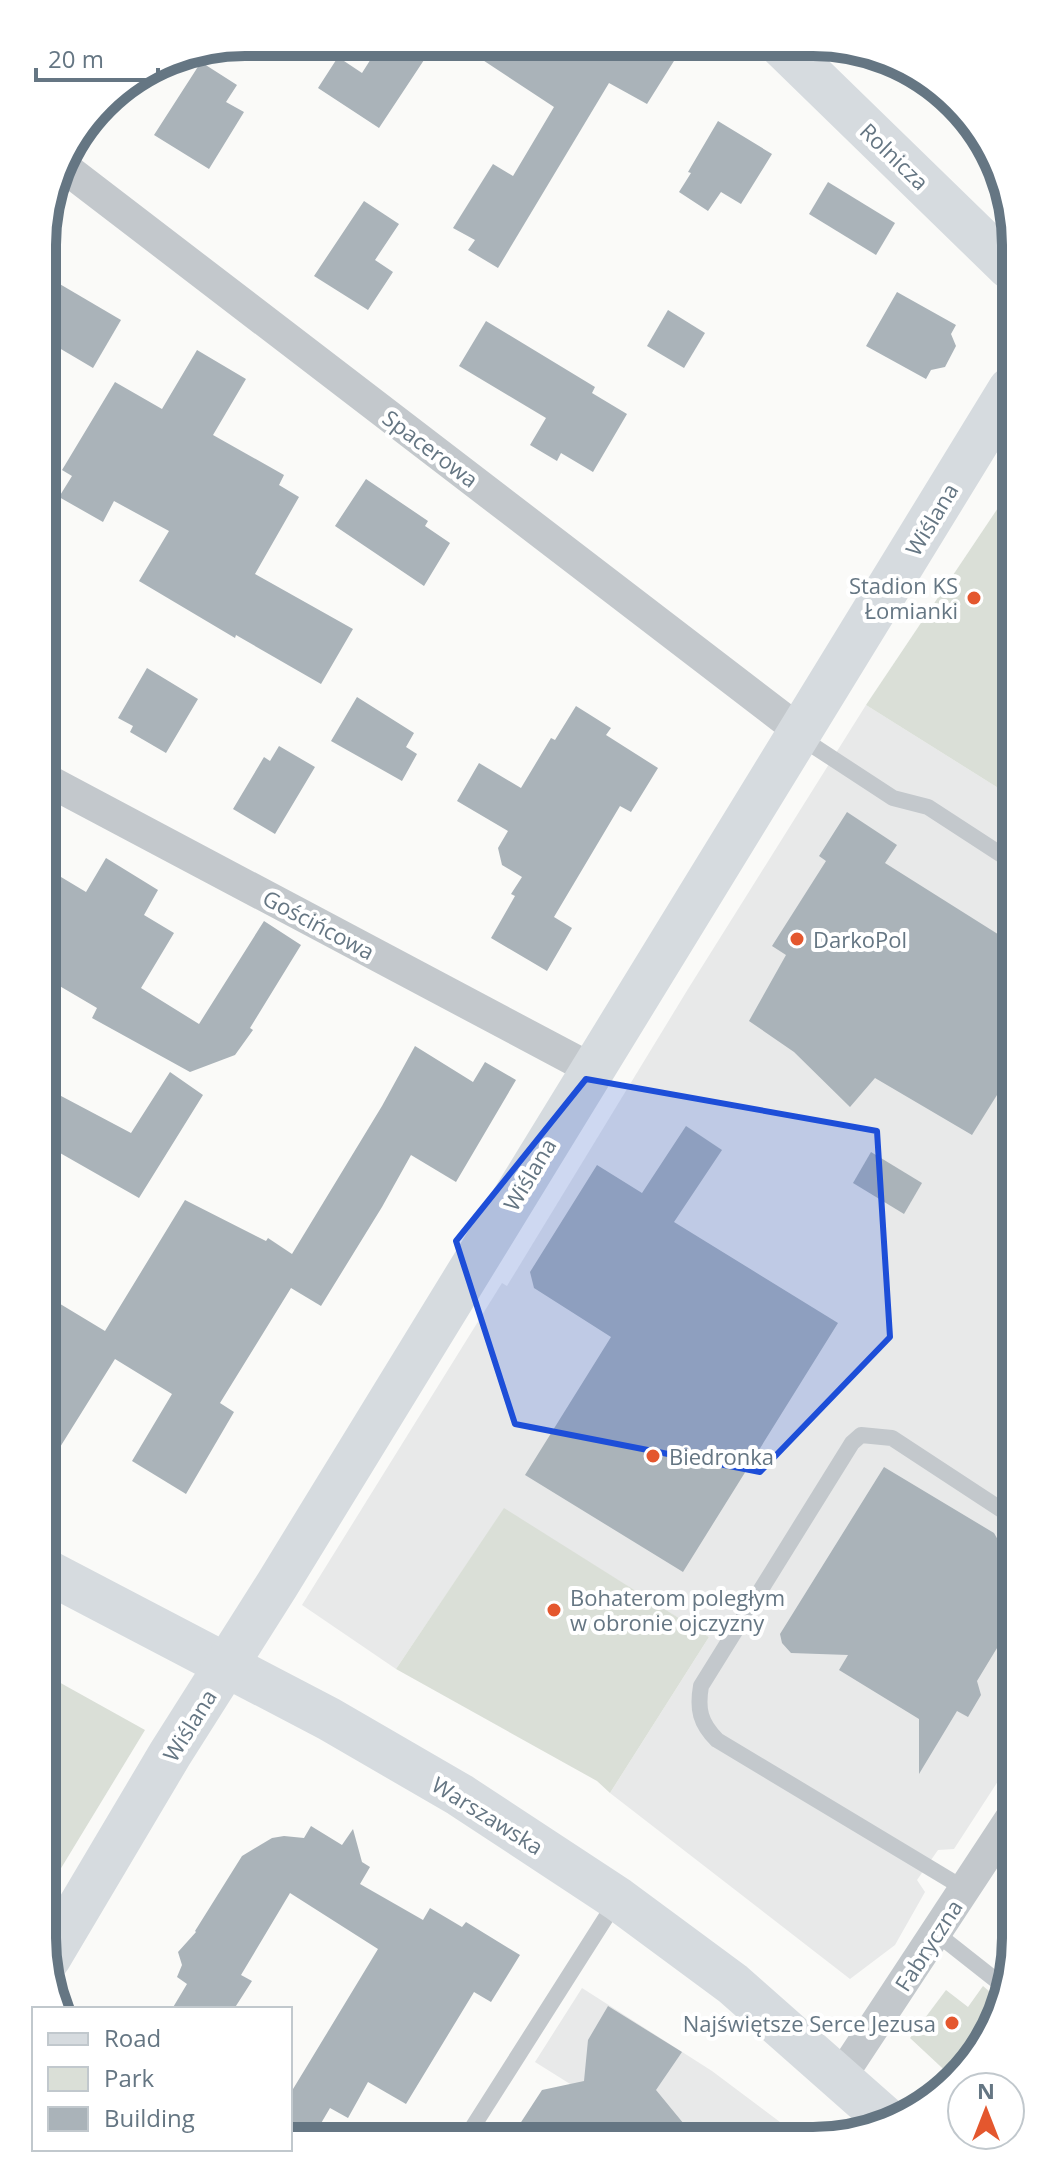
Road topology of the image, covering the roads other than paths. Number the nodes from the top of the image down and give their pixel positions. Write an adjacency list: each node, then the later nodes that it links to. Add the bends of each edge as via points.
1 (792, 56): 3 (street, Rolnicza)
2 (70, 172): 5 (street, Spacerowa)
3 (1002, 260)
4 (1002, 402): 5 (street, Wiślana)
5 (801, 732): 7 (lane, via 815,747 893,798 928,807); 8 (street, Wiślana)
6 (56, 785): 8 (street, Gościńcowa)
7 (1002, 855)
8 (593, 1070): 11 (street, Wiślana)
9 (1002, 1510): 13 (lane, via 892,1438 861,1435 701,1686 698,1702 700,1717 717,1740)
10 (56, 1576): 11 (street, Warszawska)
11 (226, 1666): 14 (street, Warszawska, via 460,1795); 16 (street, Wiślana)
12 (1002, 1832): 13 (street, Fabryczna)
13 (965, 1889): 15 (street, Fabryczna)
14 (618, 1899): 18 (street, Warszawska, via 733,1984); 20 (lane)
15 (936, 1933): 17 (lane); 18 (street, Fabryczna)
16 (57, 1945)
17 (997, 1981)
18 (840, 2078): 19 (street, Warszawska)
19 (881, 2114)
20 (473, 2127)

